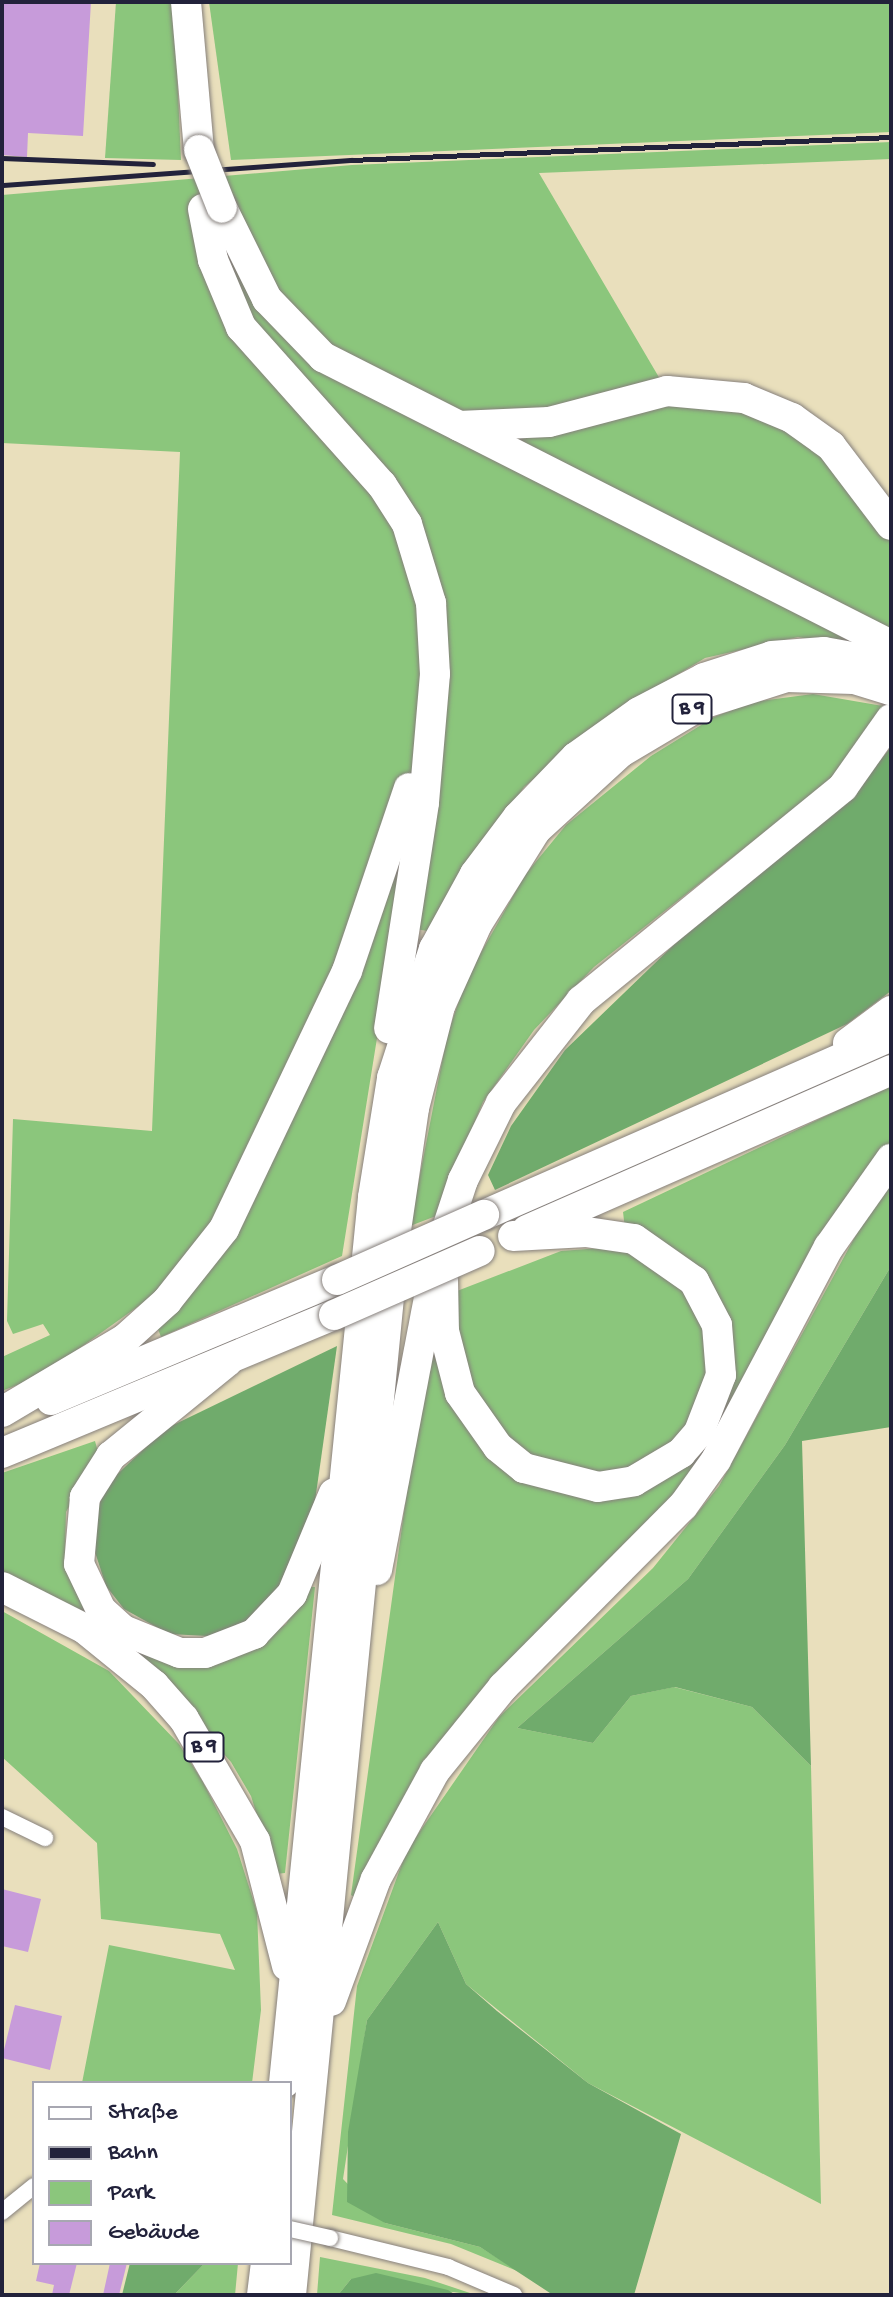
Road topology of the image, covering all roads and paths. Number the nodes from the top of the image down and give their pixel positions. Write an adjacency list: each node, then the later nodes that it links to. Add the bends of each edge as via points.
1 (186, 2): 2 (highway, via 199,150)
2 (212, 209): 3 (highway, via 293,331 364,383); 7 (highway, via 213,260 241,327 357,451 407,524 431,603)
3 (447, 425): 4 (highway, via 549,422 667,391 744,398 792,418 831,446); 5 (highway)
4 (891, 525)
5 (891, 645)
6 (889, 676): 13 (highway, via 824,652 734,666 639,712 576,757 496,843 453,911 409,1015); 23 (highway, B 9, via 786,677 702,704 660,726 564,800 477,924 440,1006 411,1124)
7 (434, 697): 13 (highway, via 389,1026); 18 (highway, via 381,886 224,1229 167,1301 125,1339)
8 (891, 719): 15 (highway, via 843,787 616,968 546,1039 484,1133)
9 (891, 1011): 11 (highway)
10 (891, 1036): 11 (highway)
11 (826, 1064): 19 (highway, bridge)
12 (891, 1070): 16 (highway)
13 (384, 1118): 21 (highway)
14 (891, 1159): 27 (highway, via 829,1247 737,1424 683,1506 503,1687 435,1771 376,1879)
15 (446, 1224): 16 (highway, via 450,1363 460,1393 498,1447 524,1468 580,1486 634,1481 681,1453 699,1432 721,1375 717,1325 694,1281 634,1239 586,1232); 23 (highway, via 388,1532)
16 (513, 1236): 17 (highway, bridge)
17 (228, 1361): 20 (highway); 21 (highway, via 111,1456 85,1497 79,1564 101,1610 133,1635 180,1653 205,1653 254,1634 292,1594)
18 (2, 1412)
19 (2, 1421)
20 (2, 1453)
21 (345, 1470): 26 (highway)
22 (2, 1587): 26 (highway, B 9, via 119,1654 154,1685 210,1755 255,1841)
23 (357, 1641): 27 (highway, B 9)
24 (2, 1817): 25 (street)
25 (45, 1838)
26 (293, 1992): 28 (highway, B 9)
27 (317, 2040): 34 (highway, B 9)
28 (284, 2081)
29 (32, 2187): 30 (street)
30 (5, 2200)
31 (292, 2229): 35 (street, bridge, via 448,2267)
32 (266, 2265): 33 (highway)
33 (262, 2295)
34 (291, 2295)
35 (514, 2295)

